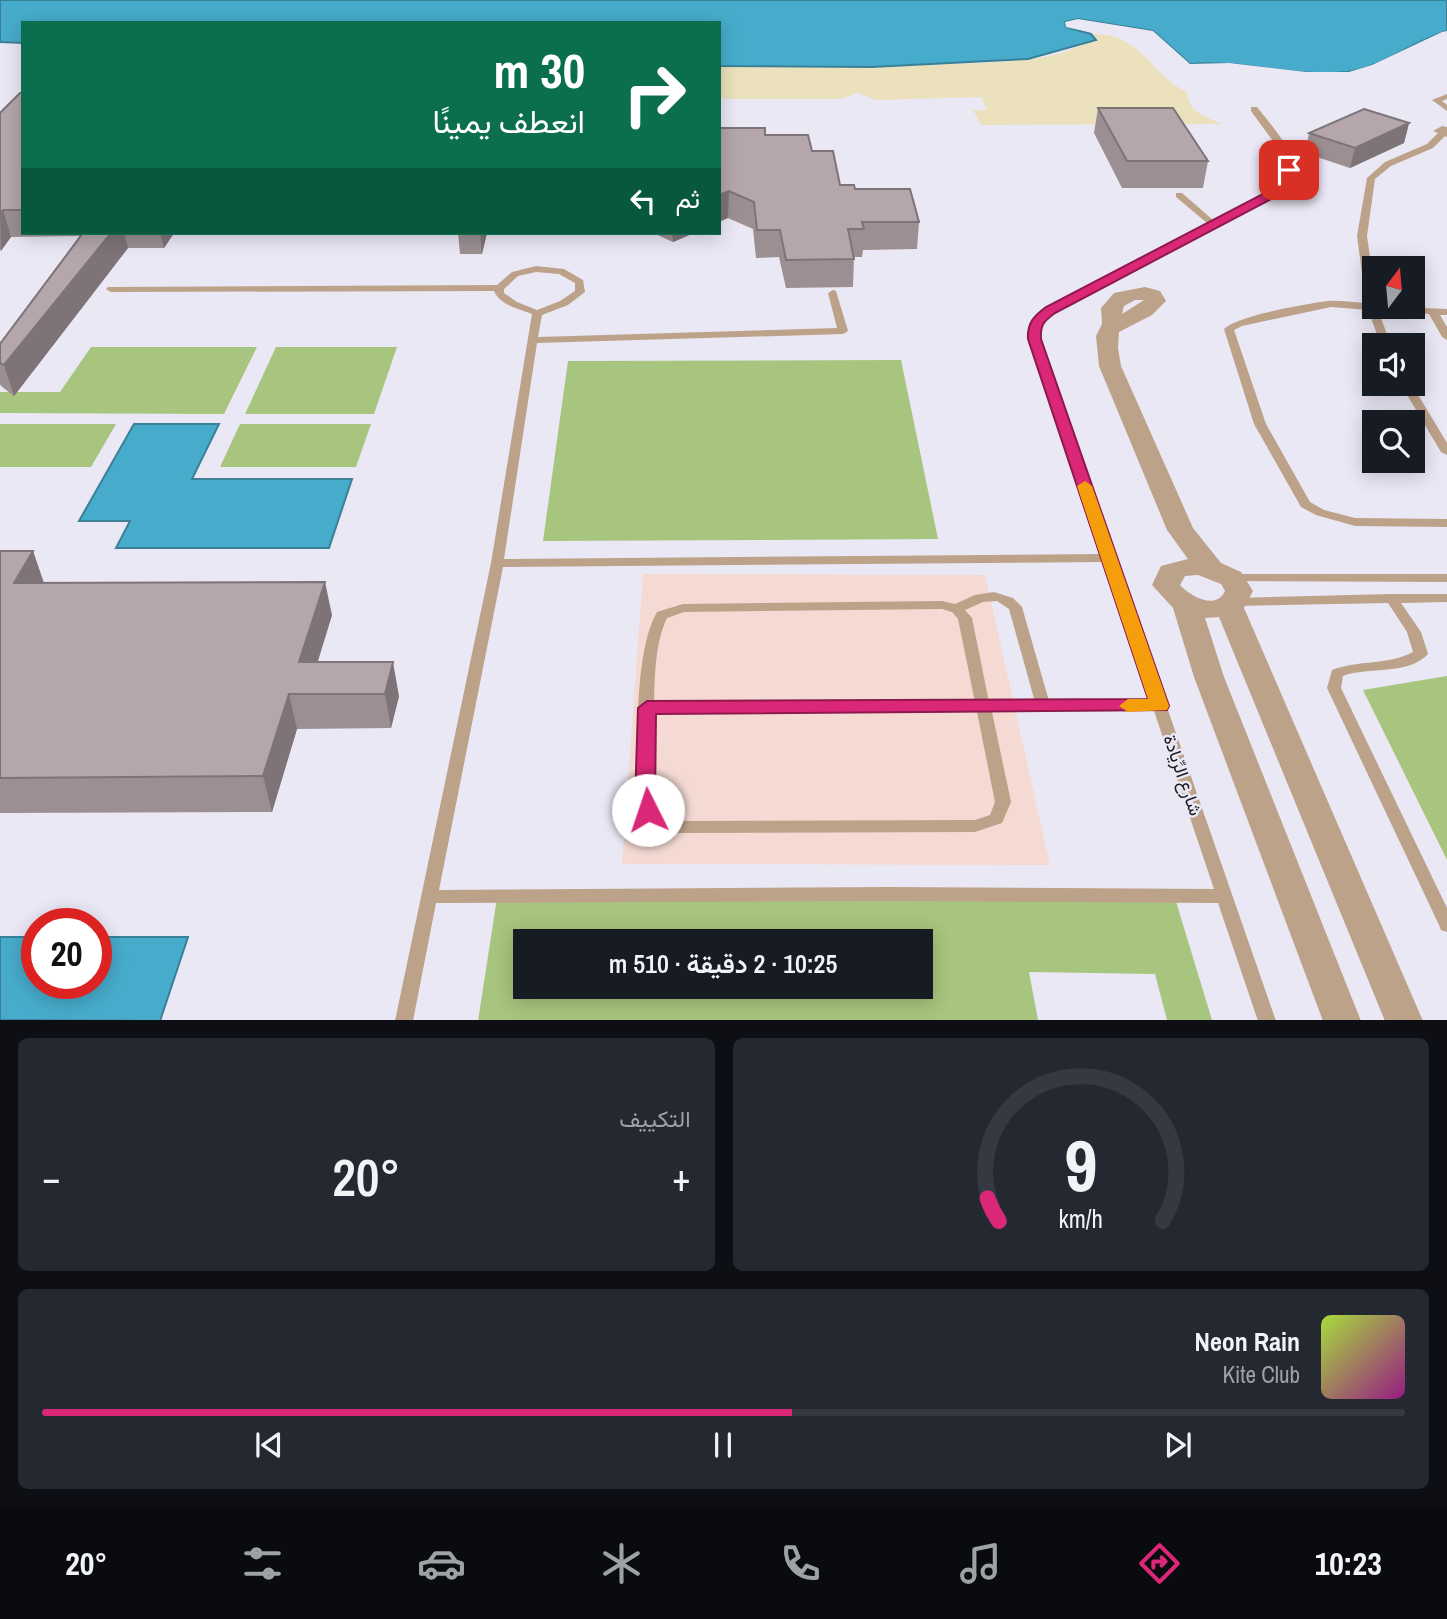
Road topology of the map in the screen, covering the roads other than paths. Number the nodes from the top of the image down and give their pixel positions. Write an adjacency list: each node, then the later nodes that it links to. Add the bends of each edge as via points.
1 (1447, 96): 3 (lane, via 1436,100)
2 (1254, 109): 6 (lane, شارع الرِّيادة, via 1285,150 1289,170 1269,195)
3 (1447, 109)
4 (1445, 130): 7 (lane, via 1430,146 1388,164 1371,178 1362,236)
5 (1179, 195): 6 (lane)
6 (1214, 225): 23 (lane, شارع الرِّيادة, via 1051,310 1035,325 1034,339)
7 (1365, 256)
8 (499, 288): 9 (lane); 15 (lane, via 504,299); 15 (lane, via 507,278 536,269 561,271 579,279 580,292 574,298)
9 (111, 289)
10 (833, 293): 18 (lane, via 843,331)
11 (1362, 308): 21 (lane, via 1313,306 1229,329 1260,424 1305,504 1315,512 1349,521)
12 (1425, 311): 13 (lane)
13 (1433, 311): 14 (lane); 17 (lane)
14 (1447, 312)
15 (537, 313): 18 (lane)
16 (1113, 324): 22 (street, via 1104,334 1110,366)
17 (1447, 337)
18 (534, 340): 24 (lane)
19 (1413, 396): 20 (lane)
20 (1447, 452)
21 (1447, 523)
22 (1180, 530): 25 (street); 27 (street)
23 (1109, 558): 24 (lane); 34 (lane, شارع الرِّيادة)
24 (496, 563): 37 (lane)
25 (1178, 568): 27 (street); 30 (street, via 1166,585)
26 (1447, 578): 27 (lane)
27 (1226, 589): 28 (lane); 30 (street, via 1209,610); 42 (street)
28 (1391, 598): 29 (lane); 38 (lane, via 1414,632 1421,654 1407,664 1350,667 1337,673 1335,688)
29 (1447, 598)
30 (1186, 604): 41 (street, via 1209,677)
31 (957, 609): 32 (lane, via 965,618); 33 (lane, via 976,597 995,596 1015,607); 35 (lane, via 942,605 670,610 653,629)
32 (983, 706): 33 (lane); 35 (lane); 35 (lane, via 1003,802 1001,812 986,824 948,826 665,824 648,810 645,801)
33 (1043, 706): 34 (lane)
34 (1160, 706): 36 (lane, شارع الرِّيادة)
35 (647, 708)
36 (1224, 895): 37 (lane); 40 (lane, شارع الرِّيادة)
37 (429, 897): 39 (lane)
38 (1447, 925)
39 (404, 1020)
40 (1267, 1020)
41 (1342, 1020)
42 (1404, 1020)

